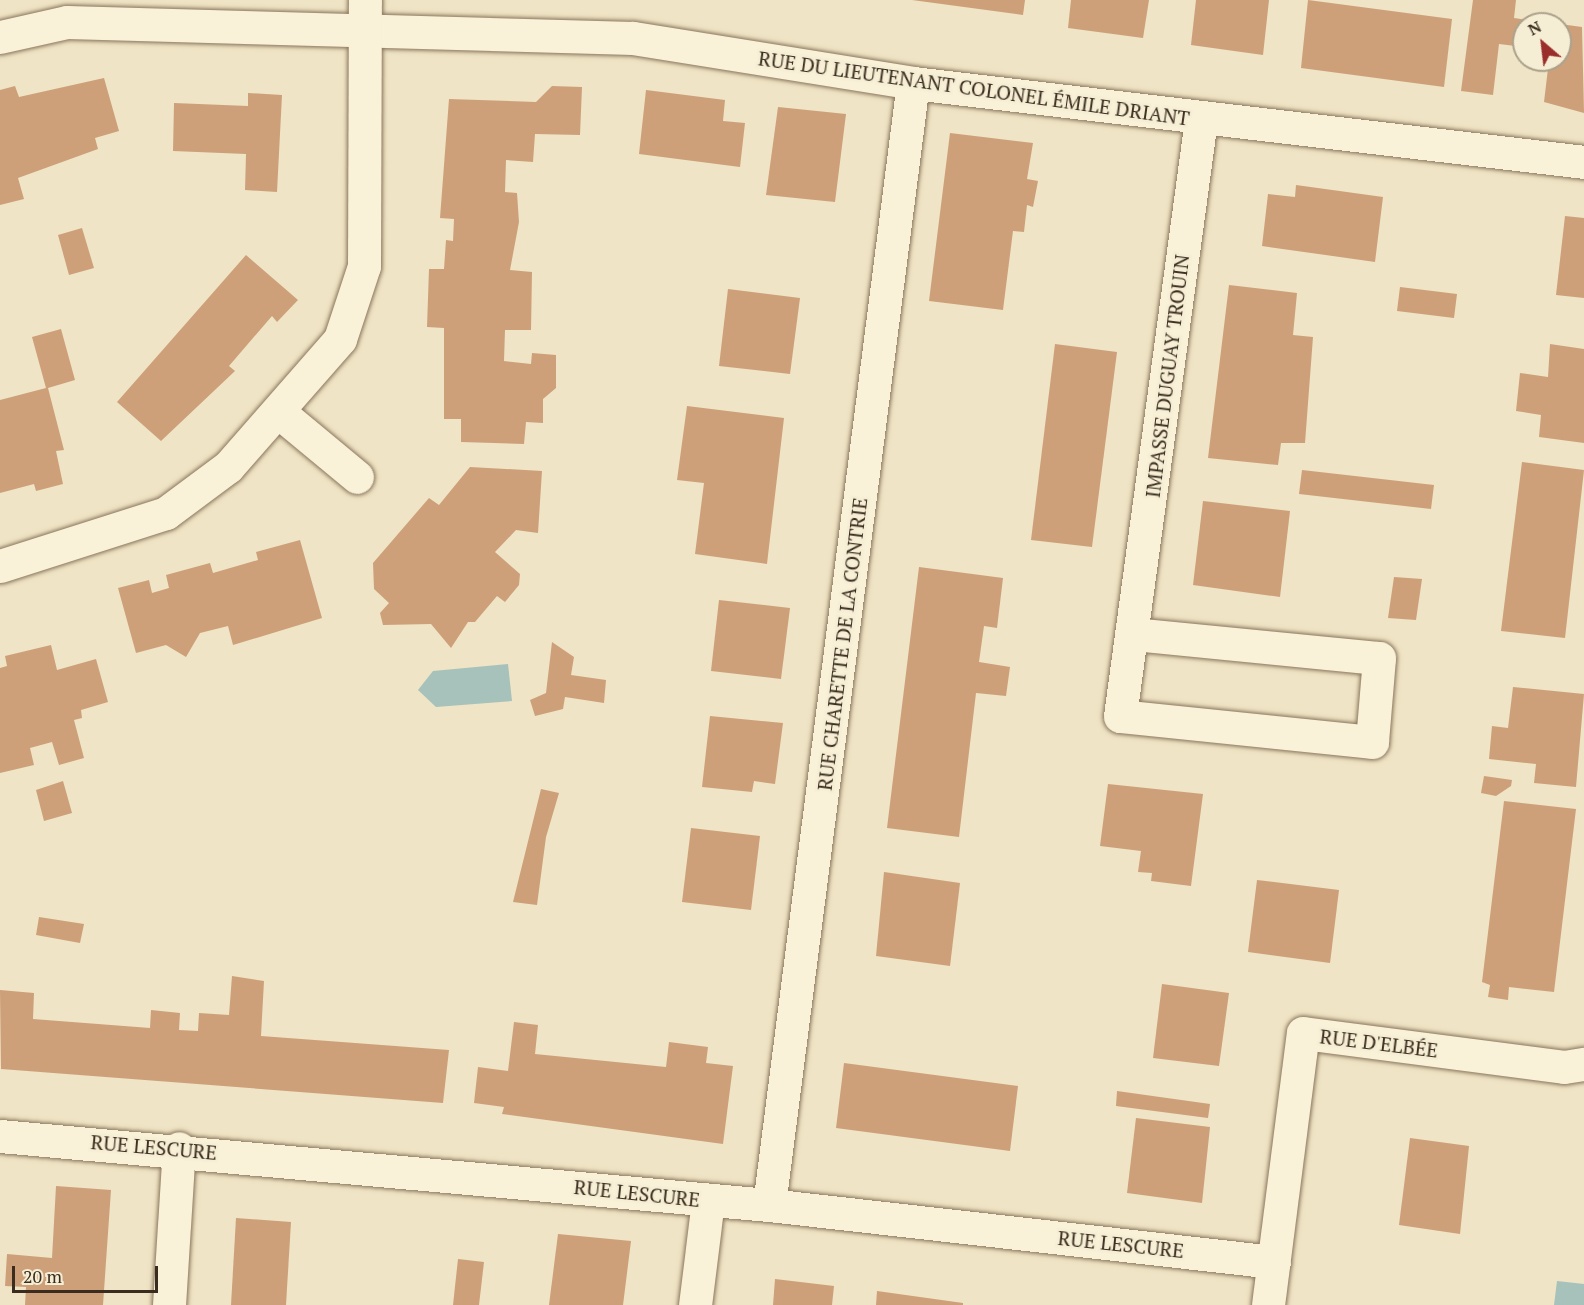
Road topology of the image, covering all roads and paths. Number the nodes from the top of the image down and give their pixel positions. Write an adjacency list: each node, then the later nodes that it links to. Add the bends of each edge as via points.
1 (365, 0): 2 (street)
2 (364, 33): 3 (street, RUE DU LIEUTENANT COLONEL ÉMILE DRIANT, via 67,22); 4 (street, RUE DU LIEUTENANT COLONEL ÉMILE DRIANT, via 633,38); 7 (street, via 364,266 340,339)
3 (0, 38)
4 (913, 83): 5 (street, RUE DU LIEUTENANT COLONEL ÉMILE DRIANT); 15 (street, RUE CHARETTE DE LA CONTRIE)
5 (1201, 119): 6 (street, RUE DU LIEUTENANT COLONEL ÉMILE DRIANT); 10 (street, IMPASSE DUGUAY TROUIN)
6 (1584, 162)
7 (280, 413): 8 (street); 9 (street, via 228,467 166,513)
8 (357, 477)
9 (0, 566)
10 (1133, 633): 10 (street, IMPASSE DUGUAY TROUIN, via 1120,716 1372,742 1379,658)
11 (1584, 1064): 16 (street, RUE D'ELBÉE, via 1564,1067 1303,1034)
12 (0, 1136): 13 (street, RUE LESCURE)
13 (179, 1148): 14 (street, RUE LESCURE); 17 (street)
14 (708, 1200): 15 (street, RUE LESCURE); 18 (street)
15 (769, 1205): 16 (street, RUE LESCURE)
16 (1274, 1262): 19 (street, RUE D'ELBÉE)
17 (169, 1305)
18 (695, 1305)
19 (1268, 1305)

